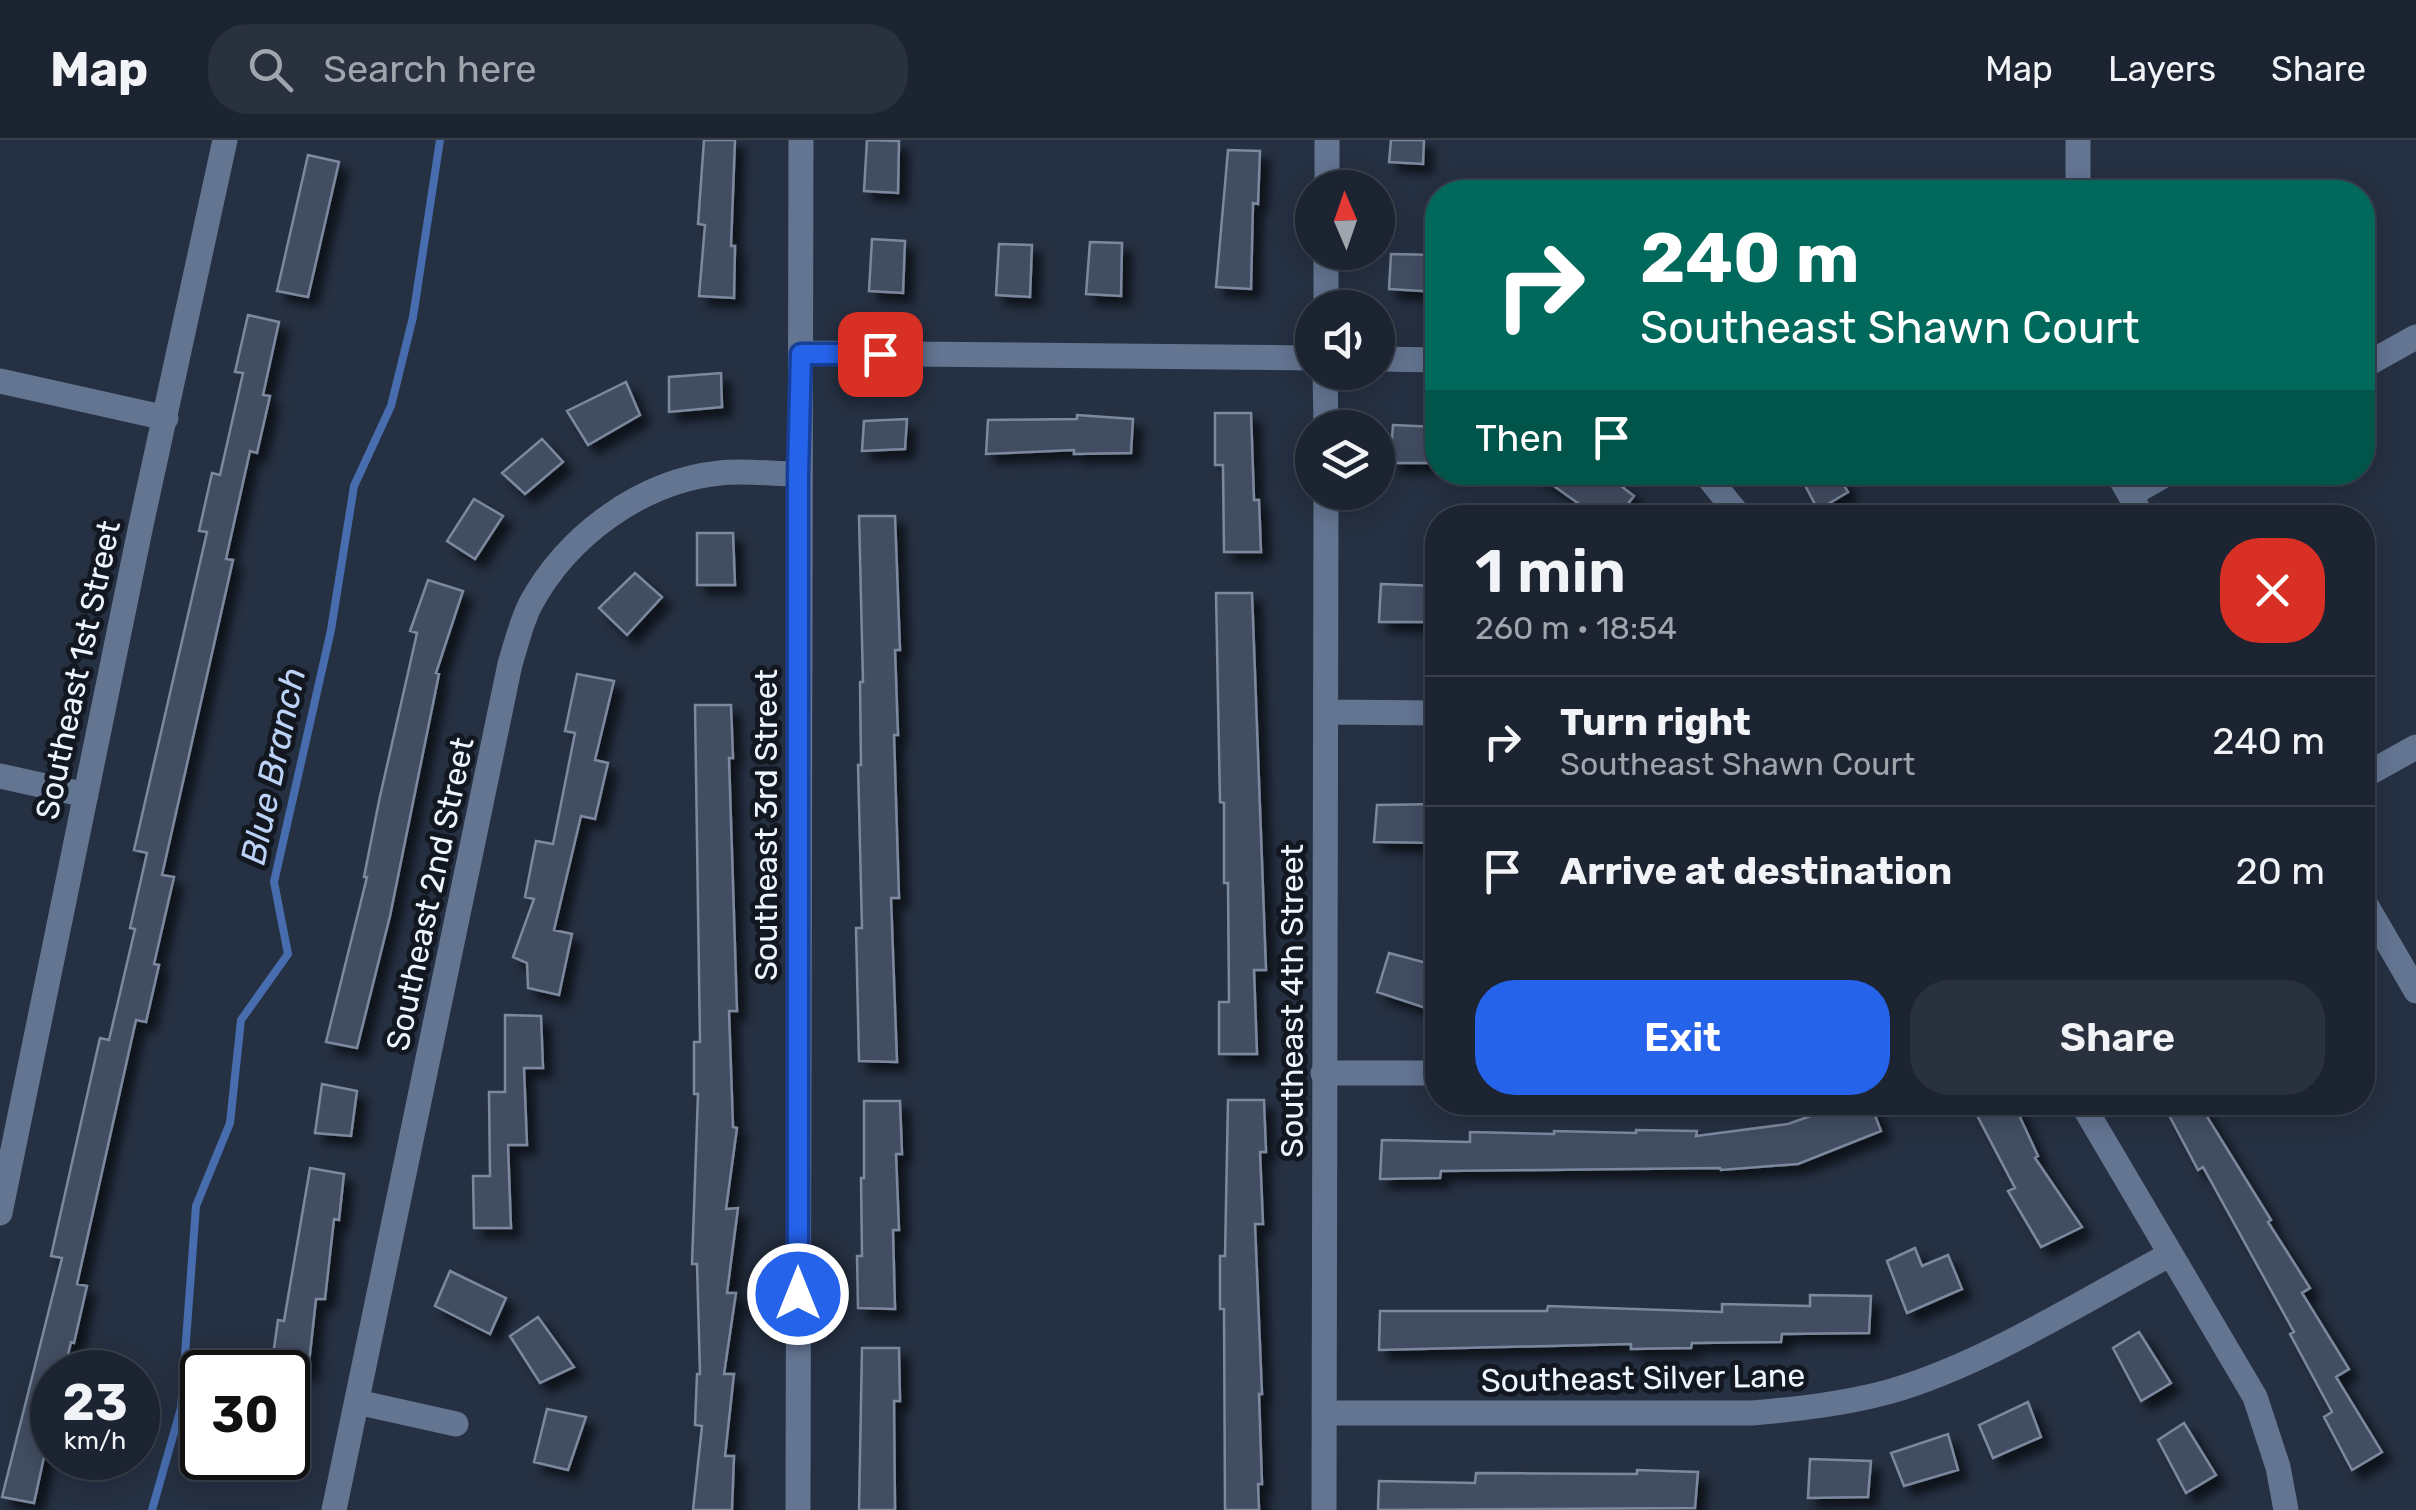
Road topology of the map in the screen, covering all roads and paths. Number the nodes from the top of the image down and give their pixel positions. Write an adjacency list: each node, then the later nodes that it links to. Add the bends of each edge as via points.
1 (225, 140): 14 (street, Southeast 1st Street)
2 (801, 140): 8 (street, Southeast 3rd Street)
3 (1327, 140): 5 (street)
4 (2078, 140): 6 (street)
5 (1327, 170)
6 (2078, 180)
7 (2416, 337): 11 (street)
8 (801, 354): 9 (street); 15 (street, Southeast 3rd Street)
9 (1295, 358)
10 (1395, 359): 12 (street)
11 (2375, 359)
12 (1425, 360)
13 (0, 381): 14 (street)
14 (166, 418): 24 (street, Southeast 1st Street)
15 (798, 474): 33 (street, Southeast 2nd Street, via 720,473 667,486 608,516 574,544 530,606 510,664); 37 (street, Southeast 3rd Street)
16 (1714, 485): 17 (street)
17 (1731, 505)
18 (1326, 510): 19 (street, Southeast 4th Street)
19 (1326, 712): 20 (street); 27 (street, Southeast 4th Street)
20 (1425, 713)
21 (2416, 746): 22 (street)
22 (2375, 770)
23 (0, 776): 24 (street)
24 (86, 795): 30 (street, Southeast 1st Street)
25 (2375, 920): 26 (street)
26 (2416, 991)
27 (1324, 1073): 28 (street); 34 (street, Southeast 4th Street)
28 (1425, 1074)
29 (2088, 1115): 32 (street)
30 (8, 1139): 31 (street, Southeast 1st Street)
31 (0, 1213)
32 (2169, 1255): 34 (street, Southeast Silver Lane, via 1963,1364 1890,1392 1820,1408 1752,1414); 39 (street, via 2255,1397)
33 (357, 1402): 35 (street); 36 (street, Southeast 2nd Street)
34 (1324, 1413): 38 (street, Southeast 4th Street)
35 (456, 1424)
36 (334, 1510)
37 (798, 1510)
38 (1324, 1510)
39 (2286, 1510)

